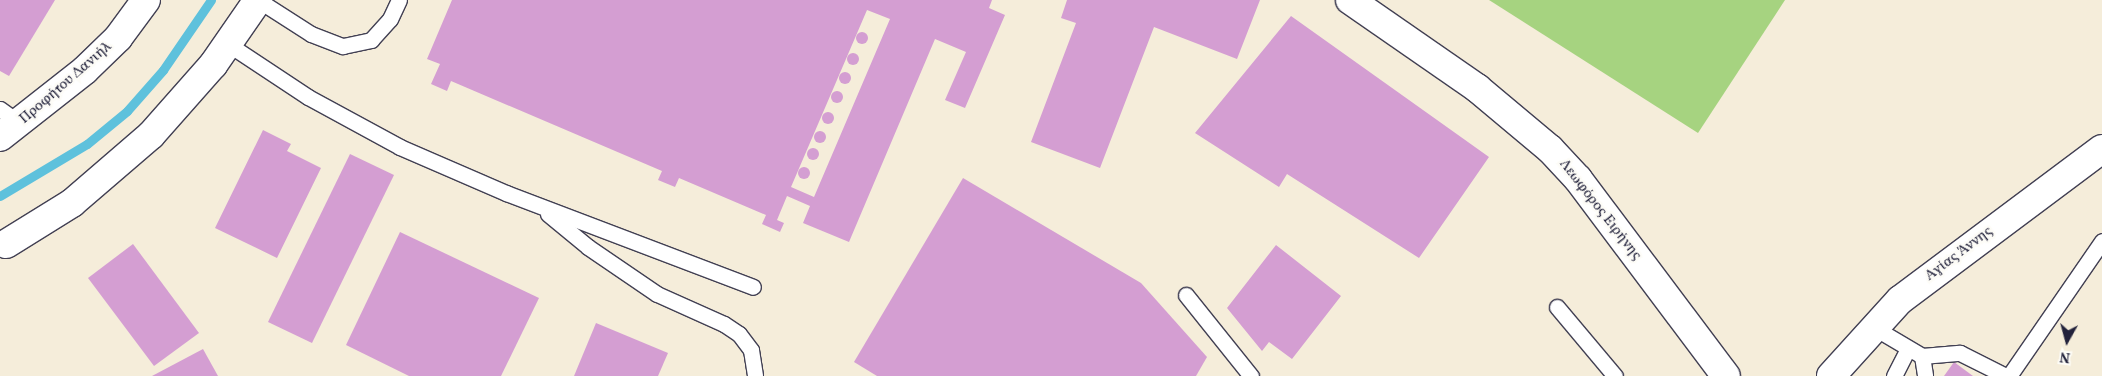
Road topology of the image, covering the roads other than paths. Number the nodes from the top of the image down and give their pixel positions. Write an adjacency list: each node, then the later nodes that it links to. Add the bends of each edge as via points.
1 (146, 0): 6 (street, Προφήτου Δανιήλ, via 118,38 85,70)
2 (258, 0): 3 (lane, via 311,34 343,46 370,40 390,19); 5 (street)
3 (399, 0)
4 (1350, 0): 20 (street, Λεωφόρος Ειρήνης, via 1477,88 1550,149 1578,179)
5 (228, 44): 8 (lane, via 308,97 400,147); 10 (street, via 183,100 128,157 72,203)
6 (6, 123)
7 (2102, 150): 14 (street, Αγίας Άννης, via 1931,275)
8 (538, 205): 11 (lane); 17 (lane, via 588,248 657,294 739,334 751,350)
9 (2102, 241): 24 (lane)
10 (6, 244)
11 (752, 287)
12 (1186, 295): 18 (lane)
13 (1557, 307): 19 (lane)
14 (1873, 327): 15 (lane); 21 (street, Αγίας Άννης)
15 (1908, 348): 16 (lane); 22 (lane)
16 (1922, 356): 23 (lane); 24 (lane, via 1960,353)
17 (755, 376)
18 (1252, 376)
19 (1615, 376)
20 (1726, 376)
21 (1831, 376)
22 (1894, 376)
23 (1925, 376)
24 (2007, 376)

